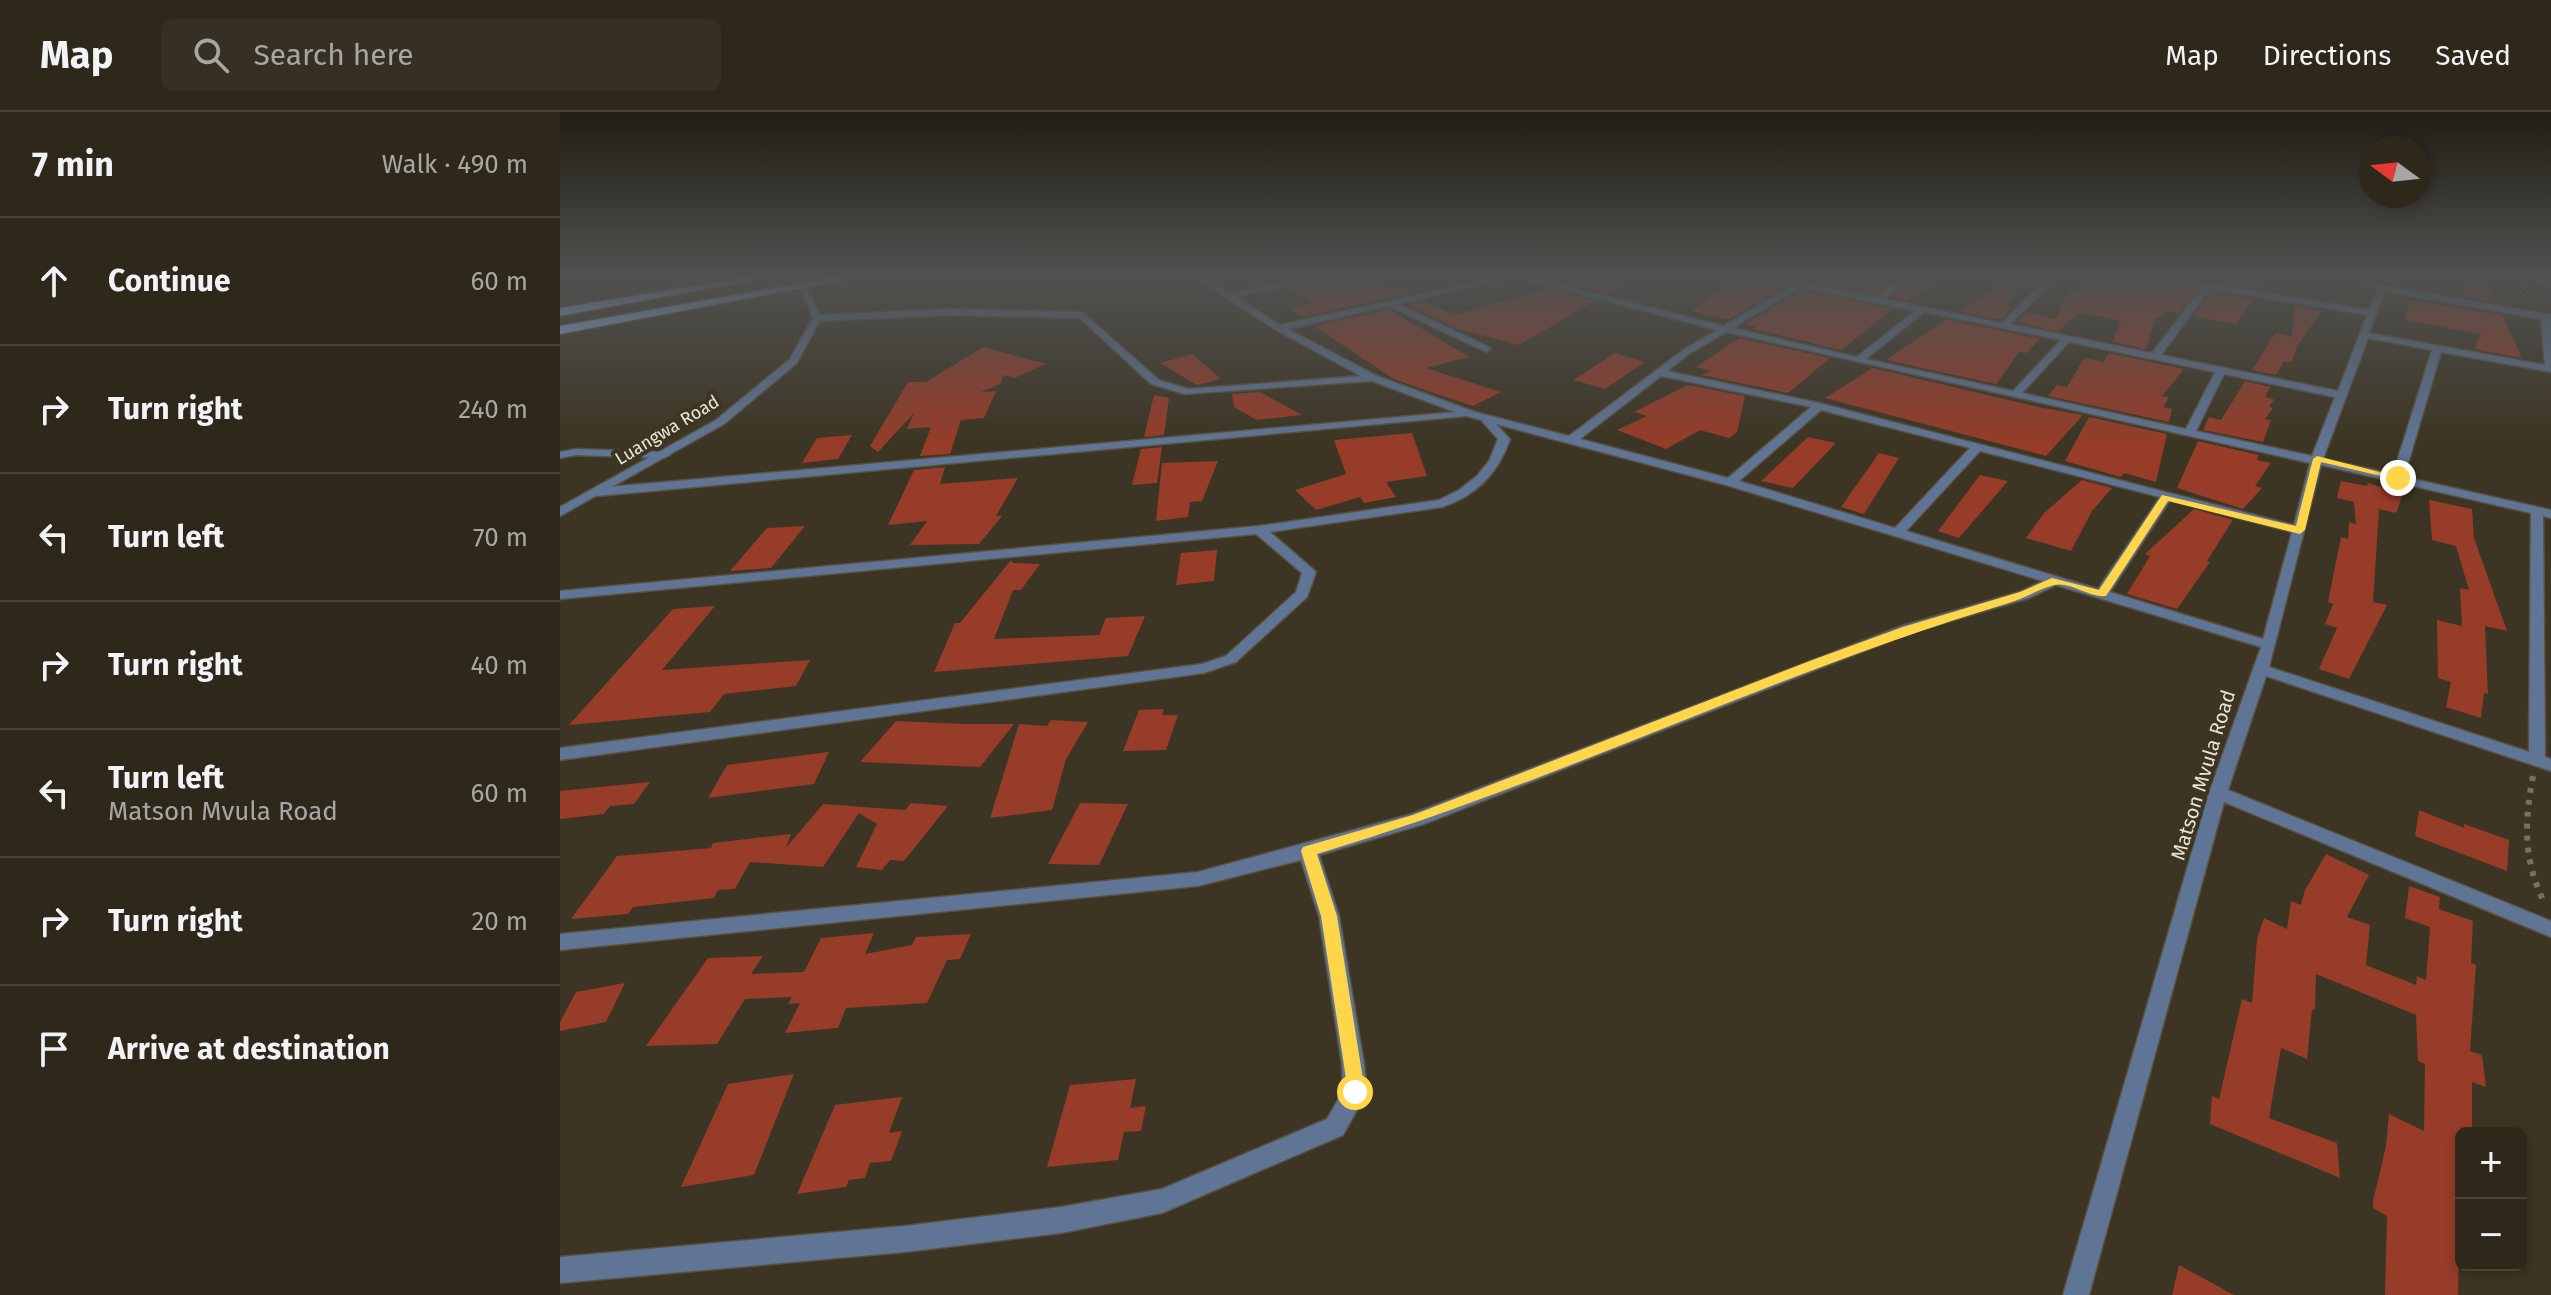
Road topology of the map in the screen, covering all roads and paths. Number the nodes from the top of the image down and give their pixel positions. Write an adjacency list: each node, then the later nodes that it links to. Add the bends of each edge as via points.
1 (809, 334): 30 (street, Luangwa Road, via 782,372 720,422)
2 (1103, 334): 20 (street, via 1155,382 1188,392)
3 (1291, 334): 20 (street)
4 (1455, 334): 14 (street)
5 (1716, 334): 19 (street)
6 (1747, 334): 16 (street)
7 (1891, 334): 16 (street)
8 (2045, 334): 12 (street)
9 (2172, 334): 15 (street)
10 (2549, 334): 17 (street)
11 (2364, 335): 13 (street); 22 (street, Matson Mvula Road)
12 (2067, 339): 15 (street); 21 (street)
13 (2437, 348): 17 (street); 32 (street)
14 (1486, 349)
15 (2155, 356): 18 (street)
16 (1860, 359): 21 (street)
17 (2551, 369)
18 (2221, 371): 22 (street); 26 (street)
19 (1660, 373): 23 (street); 27 (street)
20 (1373, 378): 24 (street)
21 (2017, 393): 26 (street)
22 (2342, 395): 31 (street, Matson Mvula Road)
23 (1819, 406): 28 (street); 33 (street)
24 (1471, 414): 25 (street); 34 (street)
25 (1485, 418): 27 (street); 38 (street, via 1504,439 1501,450 1495,465 1460,496)
26 (2190, 431): 31 (street)
27 (1573, 439): 33 (street)
28 (1976, 448): 35 (street); 40 (street)
29 (560, 455): 30 (street)
30 (664, 455): 34 (street, Luangwa Road)
31 (2317, 459): 32 (street); 39 (street, Matson Mvula Road)
32 (2398, 478): 37 (street)
33 (1730, 482): 40 (street)
34 (597, 492): 36 (street, Luangwa Road)
35 (2166, 497): 39 (street); 42 (street)
36 (560, 512)
37 (2544, 512): 47 (street)
38 (1259, 530): 43 (street); 46 (street, via 1309,572 1302,594 1231,659 1204,668)
39 (2300, 530): 44 (street, Matson Mvula Road)
40 (1898, 532): 41 (street)
41 (2056, 580): 42 (street); 49 (street, via 1834,656 1418,819)
42 (2102, 594): 44 (street)
43 (560, 595)
44 (2269, 645): 45 (street, Matson Mvula Road)
45 (2260, 669): 47 (street); 48 (street, Matson Mvula Road)
46 (560, 754)
47 (2544, 762): 50 (path, via 2522,831 2530,879)
48 (2218, 793): 51 (street); 54 (street, Matson Mvula Road)
49 (1308, 851): 52 (street, via 1198,879); 53 (street, via 1329,916 1354,1078 1355,1092 1335,1127 1162,1201 1076,1218)
50 (2551, 916)
51 (2551, 929)
52 (560, 942)
53 (560, 1270)
54 (2076, 1295)

